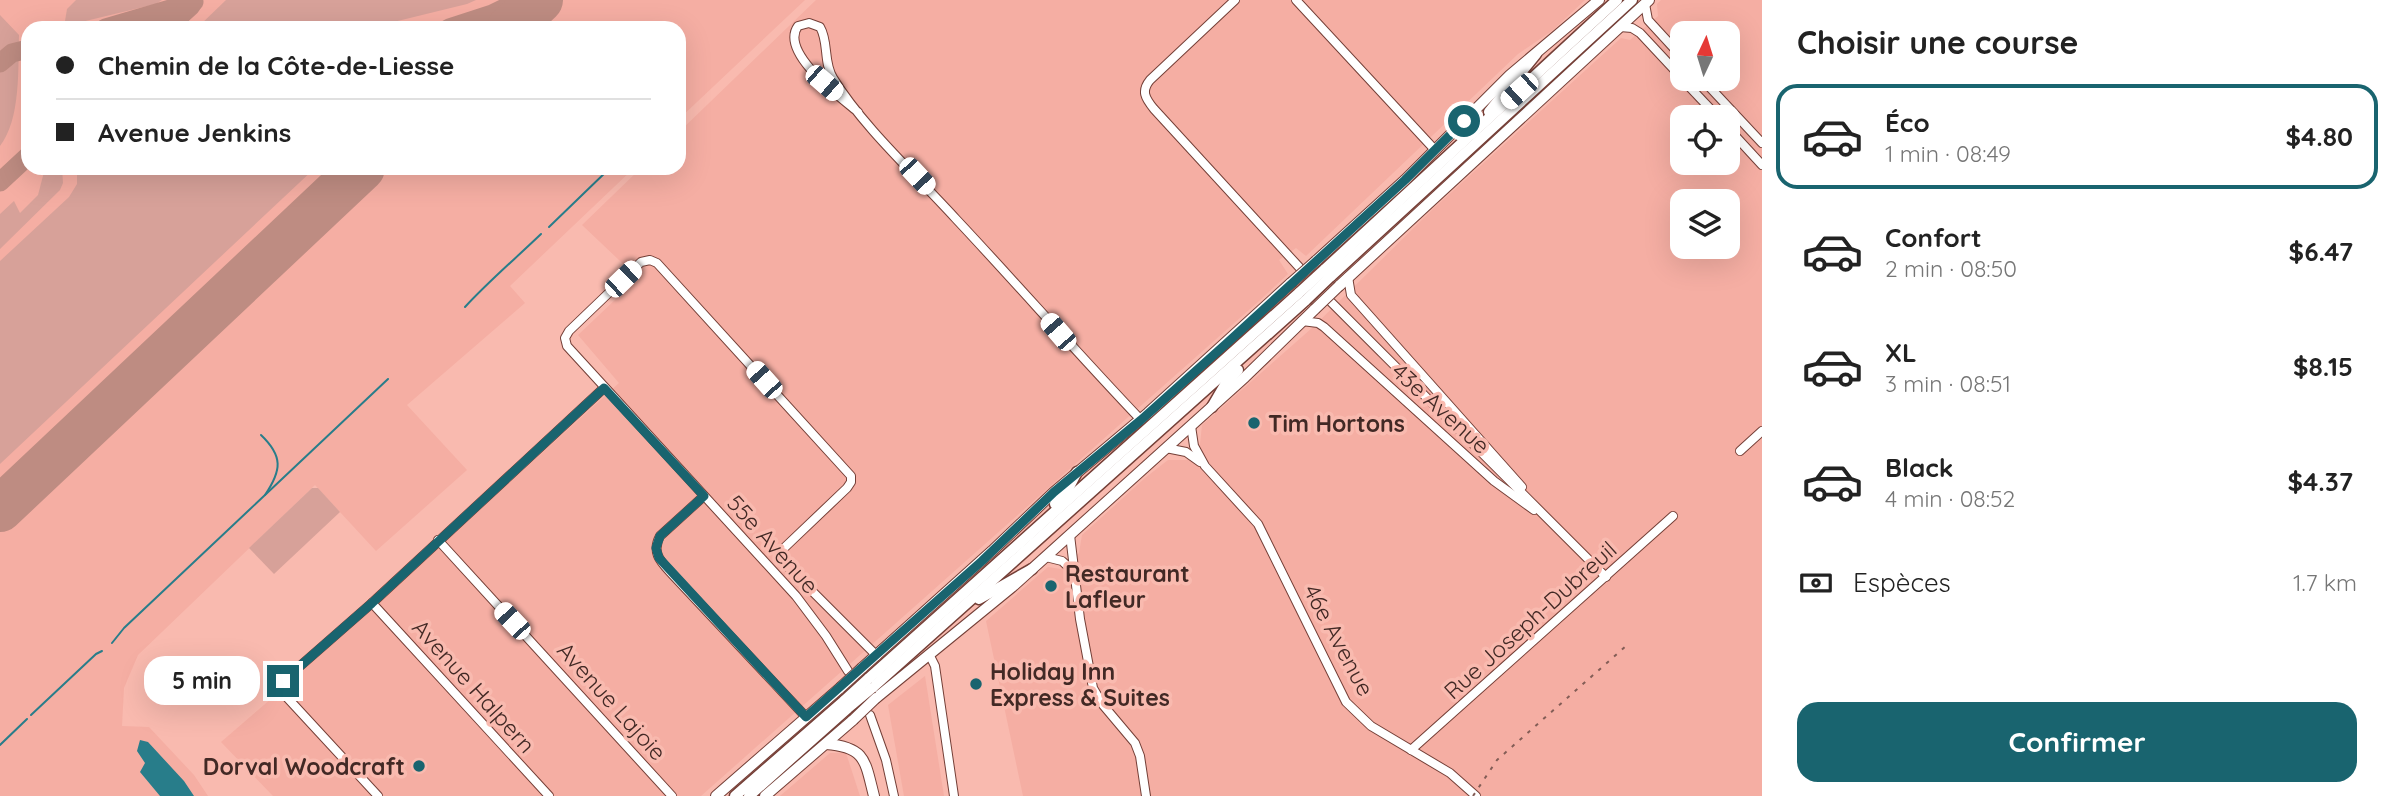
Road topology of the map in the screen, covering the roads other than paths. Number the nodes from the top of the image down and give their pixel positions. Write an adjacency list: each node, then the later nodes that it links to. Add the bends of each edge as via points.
1 (1236, 0): 20 (street, via 1150,80 1144,90 1146,99)
2 (1296, 0): 18 (street)
3 (1599, 0): 9 (main road)
4 (1617, 0): 15 (highway)
5 (1632, 0): 21 (highway)
6 (1647, 2): 7 (main road); 8 (street, via 1648,20)
7 (1620, 27): 10 (street, via 1640,33); 22 (main road)
8 (1670, 44)
9 (1536, 54): 15 (highway); 18 (main road)
10 (1670, 66)
11 (1693, 91): 13 (street)
12 (1713, 91): 17 (street)
13 (1707, 105)
14 (858, 112): 14 (street, via 831,75 822,30 813,23 798,26 794,46 824,83); 29 (street)
15 (1468, 138): 21 (highway)
16 (1740, 141): 19 (street)
17 (1762, 143)
18 (1435, 150): 29 (main road, bridge)
19 (1762, 165)
20 (1299, 267)
21 (1331, 278): 22 (main road); 23 (highway, bridge); 25 (main road, bridge, via 1315,309)
22 (1348, 278): 38 (street, 43e Avenue, via 1354,298)
23 (1303, 296): 26 (highway); 39 (highway)
24 (1331, 302): 38 (street, 43e Avenue)
25 (1302, 321): 28 (main road); 38 (street, 43e Avenue, via 1324,327 1494,481)
26 (1268, 335): 28 (highway, via 1226,383); 47 (highway)
27 (604, 388): 36 (street, 55e Avenue); 41 (street); 49 (street, 55e Avenue, via 569,350 566,335 639,263 652,261 851,476 847,488 780,555)
28 (1212, 407): 30 (main road)
29 (1141, 420): 35 (main road)
30 (1191, 426): 32 (main road); 34 (street, 46e Avenue, via 1194,446)
31 (1762, 431): 33 (street)
32 (1166, 448): 34 (street, 46e Avenue, via 1186,452); 40 (main road)
33 (1740, 451)
34 (1205, 466): 56 (street, 46e Avenue, via 1258,524 1346,702 1371,726)
35 (1077, 472): 39 (highway); 49 (main road)
36 (704, 496): 50 (street, 55e Avenue, via 805,608); 54 (street, via 660,536 659,558)
37 (1673, 516): 45 (street, Rue Joseph-Dubreuil)
38 (1556, 526): 45 (street, 43e Avenue)
39 (1030, 534): 51 (highway)
40 (1070, 534): 42 (main road); 44 (street)
41 (438, 540): 46 (street); 59 (street, Avenue Lajoie)
42 (1046, 557): 43 (main road); 44 (street, via 1062,561)
43 (1032, 569): 47 (highway); 48 (main road)
44 (1073, 571): 67 (street, via 1093,688 1135,743)
45 (1606, 577): 56 (street, Rue Joseph-Dubreuil)
46 (372, 603): 57 (street, via 280,686); 58 (street, Avenue Halpern)
47 (956, 613): 51 (highway)
48 (929, 654): 51 (main road); 66 (street, via 935,666)
49 (877, 656): 54 (main road, bridge)
50 (848, 671)
51 (872, 689): 52 (highway, bridge); 55 (main road, bridge, via 853,720)
52 (847, 704): 61 (highway); 62 (highway)
53 (870, 715): 65 (street)
54 (806, 717): 60 (main road)
55 (826, 744): 63 (main road); 64 (main road, via 860,754)
56 (1411, 750): 68 (street, 46e Avenue, via 1450,773)
57 (378, 796)
58 (549, 796)
59 (672, 796)
60 (716, 796)
61 (735, 796)
62 (749, 796)
63 (765, 796)
64 (874, 796)
65 (894, 796)
66 (954, 796)
67 (1146, 796)
68 (1476, 796)

